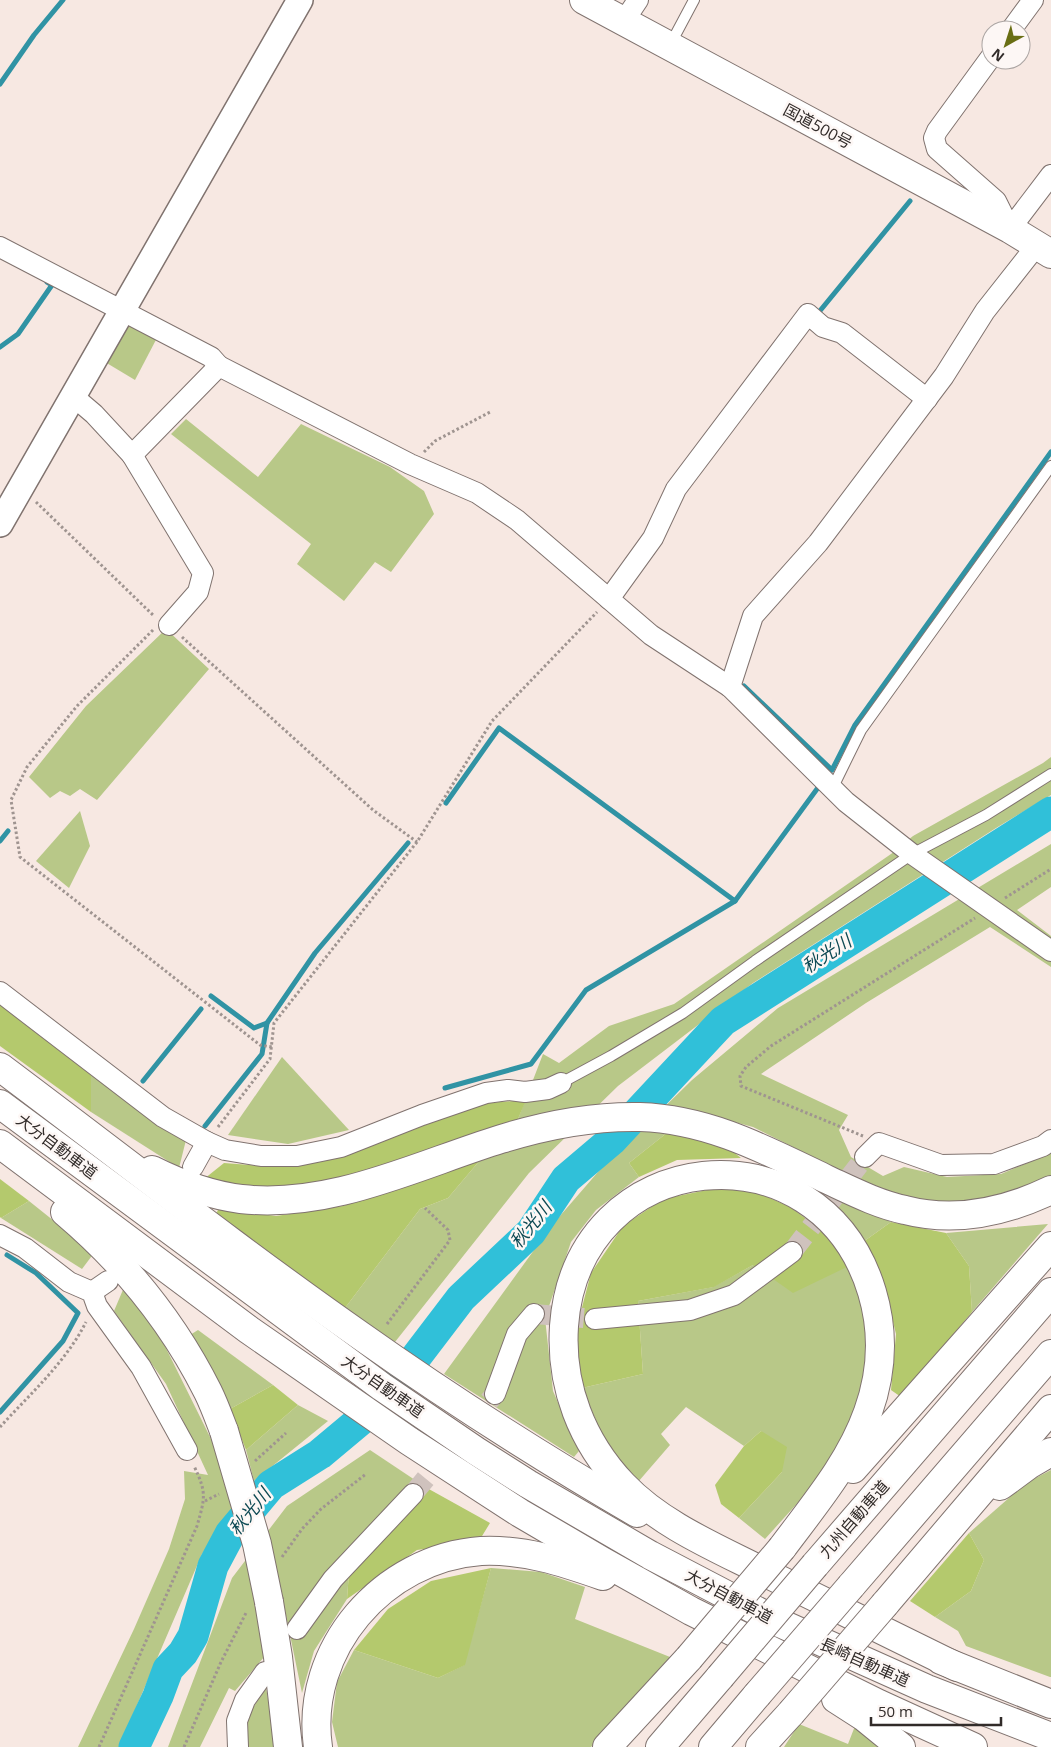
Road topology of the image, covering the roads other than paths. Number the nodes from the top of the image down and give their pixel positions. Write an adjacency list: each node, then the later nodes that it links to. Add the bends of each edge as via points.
1 (300, 0): 13 (street)
2 (584, 0): 5 (highway, 国道500号)
3 (694, 0): 7 (lane)
4 (1033, 0): 6 (street)
5 (631, 11): 7 (highway, 国道500号)
6 (1018, 20)
7 (669, 46): 10 (highway, 国道500号)
8 (982, 70): 10 (street, via 934,138 937,149 996,201)
9 (1051, 175): 10 (street)
10 (1010, 229): 12 (highway, 国道500号)
11 (0, 247): 13 (street)
12 (1044, 250): 16 (street, via 985,311)
13 (123, 310): 14 (street, via 211,357); 15 (street)
14 (219, 366): 17 (street); 20 (street, via 410,464 477,493 517,520)
15 (74, 397): 17 (street); 19 (street)
16 (927, 399): 20 (street, via 842,333 823,328 808,314 676,489 654,538); 22 (street, via 818,543 753,616)
17 (132, 455): 21 (street, via 203,573 198,592)
18 (1051, 466): 24 (lane, via 861,730)
19 (0, 524)
20 (610, 599): 22 (street, via 651,635)
21 (165, 624)
22 (730, 687): 24 (street)
23 (1051, 774): 25 (lane)
24 (833, 786): 25 (street, via 846,802)
25 (915, 855): 26 (street); 29 (lane, via 683,1013)
26 (1051, 951)
27 (0, 992): 33 (street, via 163,1117)
28 (0, 1067): 30 (highway)
29 (561, 1083): 33 (street, via 548,1089 486,1093 341,1147 297,1156 261,1156 226,1150)
30 (32, 1091): 38 (highway, via 142,1165 191,1187 240,1199 288,1200 339,1192 502,1138 563,1123 617,1117 688,1122 744,1140 854,1193 906,1211 955,1216 982,1214); 53 (highway, via 360,1336 591,1486)
31 (0, 1104): 59 (highway, 大分自動車道, via 382,1387 430,1419 521,1479 627,1541)
32 (1051, 1140): 35 (street, via 994,1164 941,1165)
33 (207, 1142): 37 (street)
34 (0, 1144): 48 (highway, 大分自動車道)
35 (872, 1150)
36 (0, 1161): 70 (highway, bridge, via 86,1230 141,1287 166,1321 209,1393 224,1431 269,1602)
37 (193, 1167)
38 (1051, 1190)
39 (0, 1235): 49 (street, via 25,1248 69,1282 99,1293)
40 (1051, 1246): 52 (highway)
41 (792, 1252): 44 (street, via 734,1295 690,1310)
42 (1051, 1292): 74 (highway, 九州自動車道, bridge)
43 (534, 1314): 46 (street, via 518,1334)
44 (595, 1319)
45 (1051, 1354): 75 (highway, bridge)
46 (495, 1394)
47 (1051, 1409): 56 (highway)
48 (405, 1446): 54 (highway, via 513,1522); 57 (highway, 大分自動車道)
49 (187, 1450)
50 (1051, 1452): 56 (highway, via 990,1494)
51 (413, 1494): 58 (street, via 333,1579)
52 (782, 1548): 55 (highway, via 847,1457 870,1409 880,1349 876,1306 856,1254 842,1233 815,1207 786,1189 736,1176 714,1175 670,1182 630,1202 614,1216 588,1248 578,1267 570,1288 564,1331 566,1377 572,1401 592,1446 625,1487 644,1503 666,1520 711,1545); 61 (highway, bridge)
53 (708, 1552): 55 (highway); 62 (highway, via 822,1608)
54 (613, 1579): 57 (highway); 71 (highway, via 564,1562 508,1552 457,1554 410,1571 368,1601 338,1642 320,1688 316,1718); 78 (highway, via 835,1698)
55 (826, 1602): 62 (highway); 64 (highway, via 989,1672)
56 (885, 1604): 67 (highway, bridge)
57 (691, 1611): 60 (highway, 大分自動車道)
58 (297, 1628)
59 (792, 1629): 68 (highway, 長崎自動車道, via 927,1689)
60 (772, 1652): 65 (highway, 長崎自動車道)
61 (689, 1658): 72 (highway); 73 (highway)
62 (957, 1667): 66 (highway)
63 (265, 1672): 69 (street, via 245,1700 237,1721)
64 (1051, 1689)
65 (879, 1704): 79 (highway); 80 (highway, 長崎自動車道)
66 (1051, 1704)
67 (792, 1713): 76 (highway); 77 (highway)
68 (1051, 1737)
69 (238, 1747)
70 (288, 1747)
71 (318, 1747)
72 (607, 1747)
73 (615, 1747)
74 (660, 1747)
75 (713, 1747)
76 (760, 1747)
77 (767, 1747)
78 (901, 1747)
79 (961, 1747)
80 (973, 1747)

